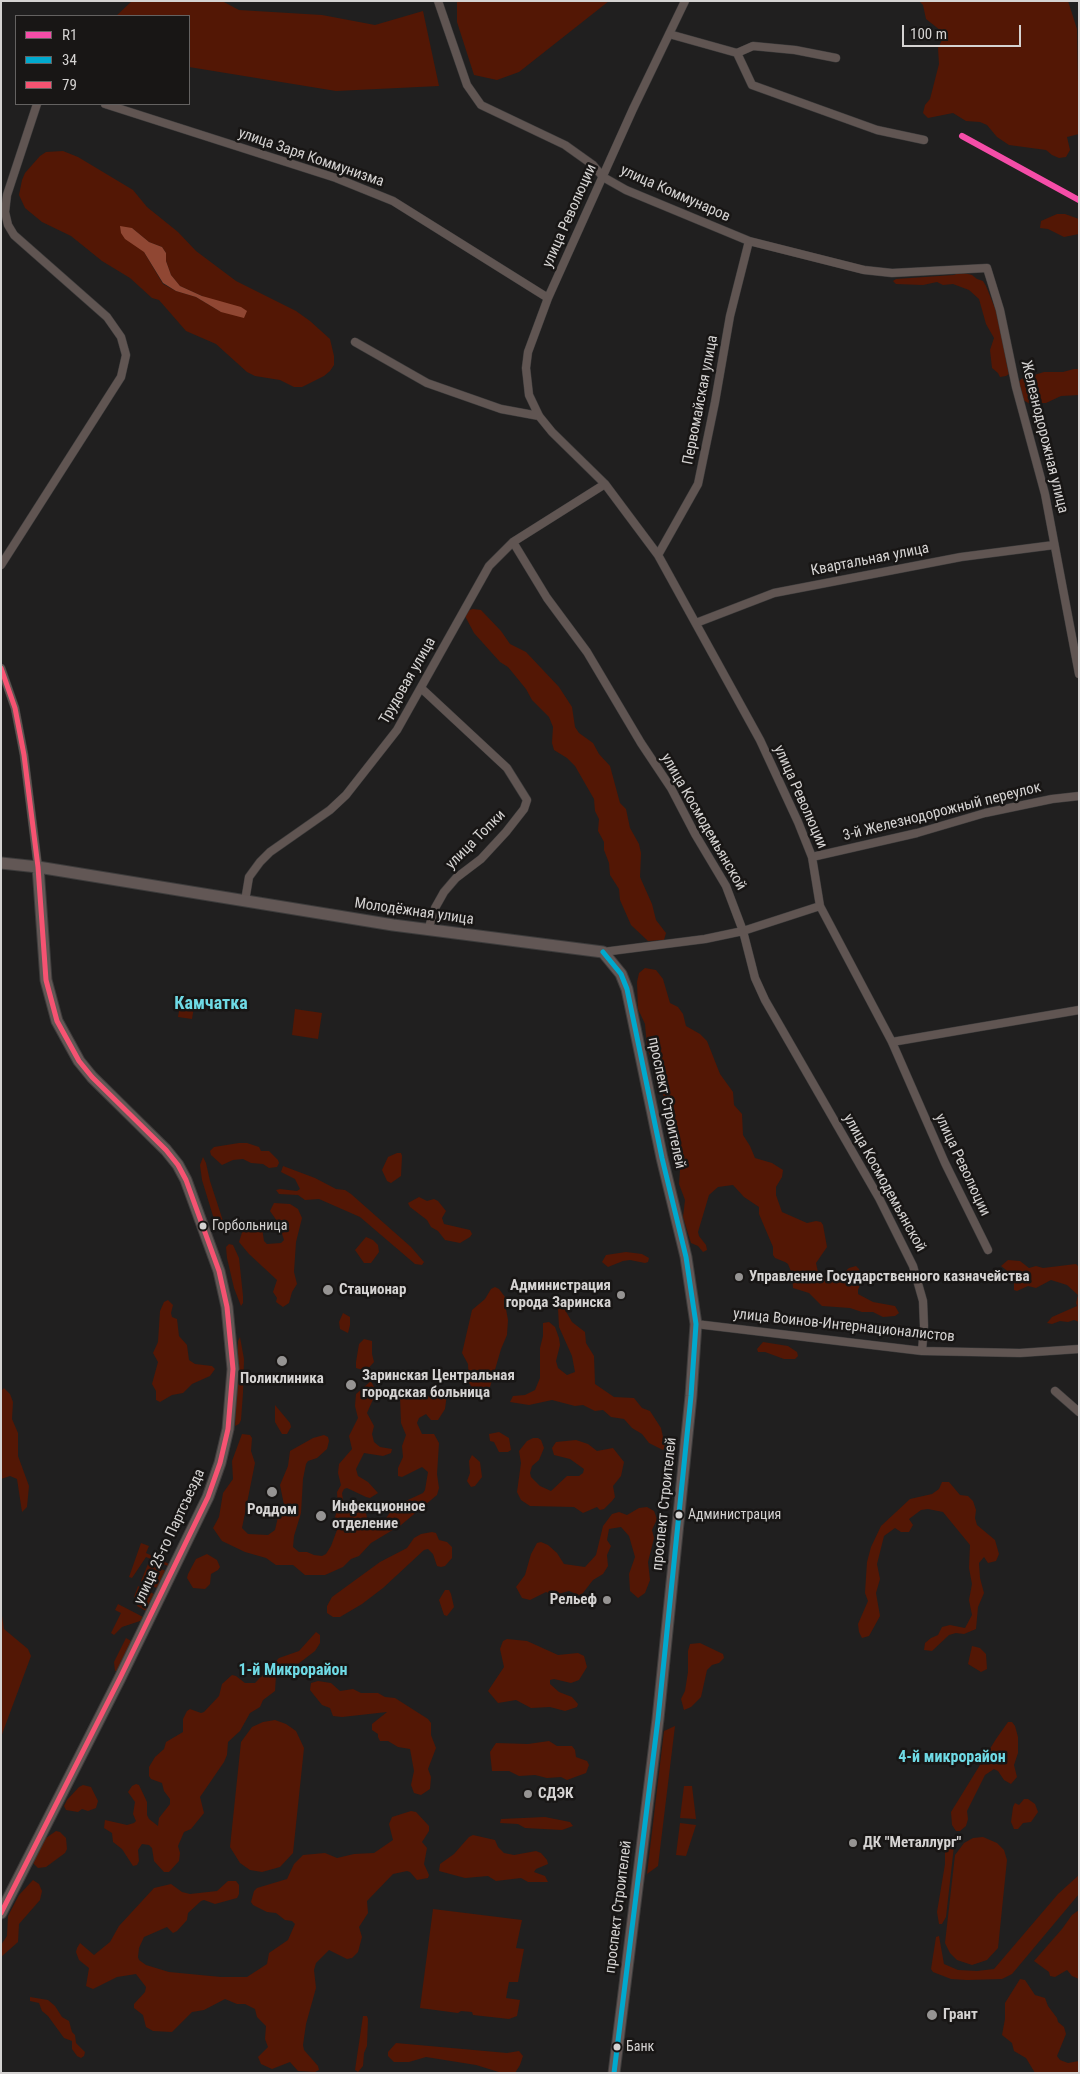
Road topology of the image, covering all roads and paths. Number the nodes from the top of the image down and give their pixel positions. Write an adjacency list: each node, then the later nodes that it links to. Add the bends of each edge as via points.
1 (438, 1): 9 (street, улица Коммунаров, via 467,85 481,105 565,145 593,165)
2 (685, 1): 3 (street, улица Революции)
3 (669, 34): 4 (street); 9 (street, улица Революции)
4 (737, 53): 5 (street, via 753,46); 8 (street, via 752,85 877,130)
5 (836, 58)
6 (37, 105): 19 (street, via 6,195 8,225 14,235 107,317 120,337 126,355 120,377)
7 (107, 105): 12 (street, улица Заря Коммунизма, via 336,178 393,201)
8 (924, 140)
9 (603, 177): 10 (street, улица Коммунаров, via 660,205); 12 (street, улица Революции)
10 (749, 241): 11 (street, улица Коммунаров, via 874,271); 18 (street, Первомайская улица, via 730,316 698,484)
11 (987, 268): 17 (street, Железнодорожная улица, via 1038,465)
12 (548, 298): 14 (street, улица Революции, via 532,336 526,368 529,394)
13 (355, 342): 14 (street, via 427,384 501,409)
14 (539, 416): 15 (street, улица Революции)
15 (606, 484): 16 (street, Трудовая улица); 18 (street, улица Революции)
16 (513, 542): 23 (street, Трудовая улица, via 489,566); 31 (street, улица Космодемьянской, via 547,598 588,652 641,743 672,788 726,886)
17 (1054, 545): 20 (street, Квартальная улица, via 960,557 774,593); 22 (street, Железнодорожная улица)
18 (658, 555): 20 (street, улица Революции)
19 (1, 565)
20 (696, 623): 25 (street, улица Революции, via 760,740)
21 (1, 668): 27 (street, via 17,718 24,755)
22 (1079, 674)
23 (421, 688): 28 (street, Трудовая улица, via 397,730 346,794 330,810 260,862 249,877); 30 (street, улица Топки, via 507,768 527,800 506,832 444,892)
24 (1079, 796): 25 (street, 3-й Железнодорожный переулок, via 985,813 925,831)
25 (812, 857): 29 (street, улица Революции)
26 (1, 863): 27 (street, Молодёжная улица)
27 (38, 867): 28 (street, Молодёжная улица); 41 (street, улица 25-го Партсъезда, via 46,980 57,1021 86,1069 166,1150 186,1180 219,1271 227,1307 233,1369 228,1429 208,1497)
28 (245, 901): 30 (street, Молодёжная улица)
29 (820, 906): 31 (street, Молодёжная улица); 34 (street, улица Революции)
30 (428, 930): 32 (street, Молодёжная улица)
31 (743, 930): 32 (street, Молодёжная улица, via 696,940); 38 (street, улица Космодемьянской, via 755,978 765,1000 879,1198 913,1266 923,1301)
32 (602, 952): 36 (street, проспект Строителей, via 621,974 627,989 686,1257)
33 (1079, 1010): 34 (street)
34 (892, 1042): 35 (street, улица Революции, via 944,1163)
35 (988, 1250)
36 (696, 1324): 38 (street, улица Воинов-Интернационалистов); 42 (street, проспект Строителей, via 658,1720)
37 (1079, 1348): 38 (street, улица Воинов-Интернационалистов, via 1020,1353)
38 (922, 1351)
39 (1055, 1391): 40 (street)
40 (1079, 1412)
41 (1, 1913)
42 (614, 2073)

